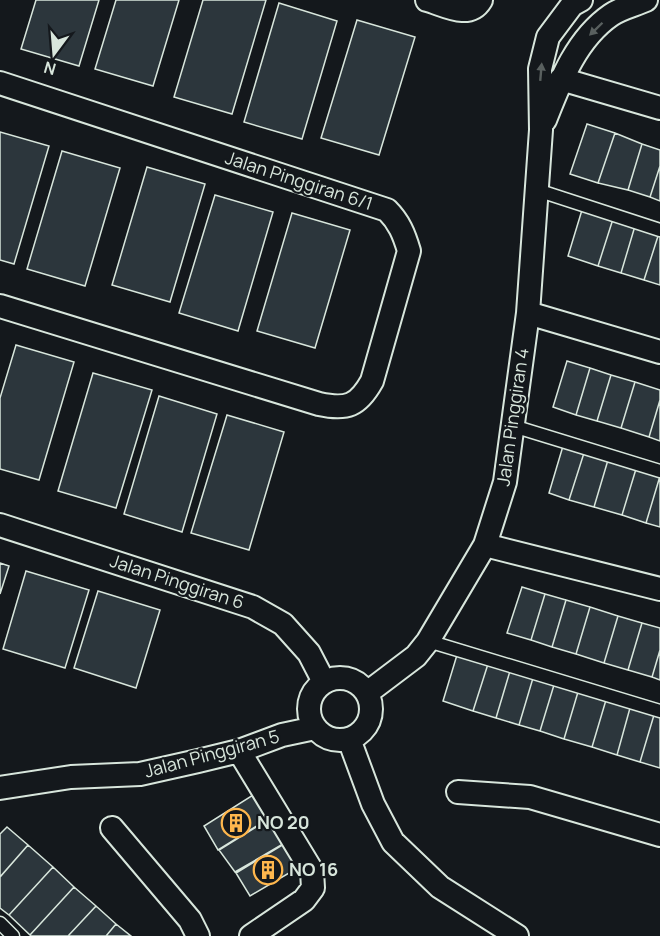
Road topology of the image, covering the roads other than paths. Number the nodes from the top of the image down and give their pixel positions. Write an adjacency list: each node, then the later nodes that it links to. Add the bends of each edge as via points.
1 (427, 0): 2 (street, via 465,12 477,7)
2 (481, 0)
3 (581, 0): 8 (street, Jalan Pinggiran 4, one-way to 3, via 540,69 548,37 572,5)
4 (646, 0): 5 (street, Jalan Pinggiran 4, one-way to 5, via 613,14 591,33)
5 (561, 79): 7 (street); 8 (street, Jalan Pinggiran 4)
6 (0, 83): 11 (street, Jalan Pinggiran 6/1, via 387,210 397,220 409,250 372,381 364,395 337,408)
7 (660, 108)
8 (541, 130): 9 (street, Jalan Pinggiran 4)
9 (537, 190): 10 (lane); 12 (street, Jalan Pinggiran 4)
10 (660, 230)
11 (0, 306)
12 (528, 312): 13 (street); 14 (street, Jalan Pinggiran 4)
13 (660, 352)
14 (513, 426): 15 (lane); 17 (street, Jalan Pinggiran 4, via 505,482)
15 (660, 471)
16 (0, 525): 20 (street, Jalan Pinggiran 6, via 253,607 283,624 309,653)
17 (485, 545): 18 (street); 19 (street, Jalan Pinggiran 4)
18 (660, 589)
19 (428, 641): 21 (street, Jalan Pinggiran 4, via 416,656); 22 (lane)
20 (324, 682): 21 (street, via 352,680); 23 (street, via 309,703)
21 (367, 693): 24 (street, via 370,720 365,729)
22 (660, 711)
23 (315, 728): 24 (street, via 330,739); 25 (street, Jalan Pinggiran 5)
24 (349, 739): 34 (street, via 373,804 393,842 440,887)
25 (239, 751): 26 (street, Jalan Pinggiran 5, via 140,774 71,777); 33 (street, via 312,871 313,879 313,888 304,900)
26 (0, 788)
27 (458, 792): 29 (street, via 530,798)
28 (112, 828): 32 (street, via 190,920)
29 (660, 834)
30 (0, 923): 31 (lane)
31 (13, 936)
32 (198, 936)
33 (251, 936)
34 (517, 936)

